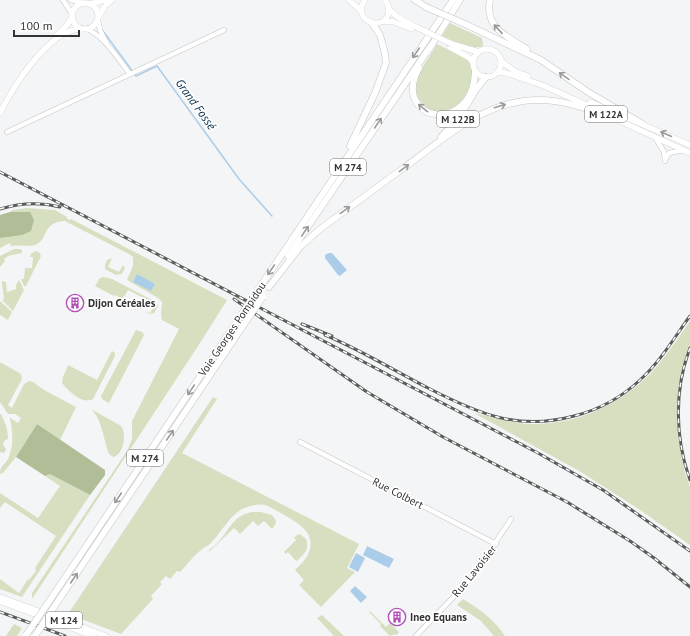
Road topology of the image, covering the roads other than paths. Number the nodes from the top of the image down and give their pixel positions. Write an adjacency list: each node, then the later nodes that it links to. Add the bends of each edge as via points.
1 (63, 0): 17 (street)
2 (71, 0): 13 (street)
3 (105, 0): 14 (main road)
4 (112, 0): 18 (main road)
5 (349, 0): 16 (main road)
6 (365, 0): 16 (main road)
7 (385, 0): 15 (main road)
8 (415, 0): 29 (highway, M 122A, bridge)
9 (450, 0): 20 (highway)
10 (453, 0): 20 (highway, M 274)
11 (460, 0): 26 (highway, M 274)
12 (490, 0): 29 (highway, one-way to 12, via 497,29 490,17)
13 (83, 3): 14 (main road); 17 (main road, via 76,7)
14 (90, 4): 18 (main road, via 96,9)
15 (389, 9): 19 (main road); 22 (main road)
16 (362, 11): 21 (main road, via 366,20)
17 (72, 16): 23 (main road, via 74,23); 35 (main road, via 67,25 42,49)
18 (98, 18): 23 (main road, via 94,26); 27 (street, via 101,32)
19 (384, 21): 21 (main road); 22 (main road)
20 (438, 21): 46 (highway, Voie Georges Pompidou / M 274, one-way to 46)
21 (372, 23): 46 (highway, via 380,35 385,54 385,67 369,108)
22 (413, 28): 25 (main road)
23 (84, 29): 27 (street, via 94,33); 35 (main road, via 71,30 58,38)
24 (224, 30): 34 (street)
25 (452, 45): 28 (main road); 31 (main road)
26 (430, 47): 32 (highway, one-way to 26, via 472,88 460,107 446,114 437,115 429,112 418,104 412,84); 47 (highway, Voie Georges Pompidou / M 274, one-way to 26)
27 (110, 49): 34 (street)
28 (479, 52): 30 (main road, via 490,50 497,54); 31 (main road)
29 (541, 60): 40 (highway, M 122A, one-way to 29)
30 (501, 61): 33 (main road); 40 (main road, M 122A, via 516,72)
31 (473, 62): 32 (main road)
32 (475, 71): 36 (main road)
33 (497, 72): 36 (main road); 39 (main road, M 122A, via 563,93)
34 (130, 74): 41 (street)
35 (20, 76): 37 (main road); 38 (main road)
36 (486, 77): 45 (highway, M 122B, via 459,118)
37 (0, 107)
38 (0, 113)
39 (614, 118): 42 (main road, M 122A); 45 (highway, one-way to 39, via 474,118 512,103 536,100 564,102)
40 (641, 123): 43 (main road, M 122A, one-way to 40)
41 (7, 132)
42 (655, 137): 44 (main road, M 122A); 44 (street, via 664,152 665,161 669,153)
43 (690, 145)
44 (687, 151)
45 (422, 154): 47 (highway, one-way to 45, via 300,247 319,230)
46 (340, 168): 53 (highway, Voie Georges Pompidou / M 274, one-way to 53, bridge)
47 (269, 287): 54 (highway, Voie Georges Pompidou / M 274, one-way to 47, bridge)
48 (300, 442): 50 (street, Rue Colbert)
49 (511, 519): 50 (street, Rue Lavoisier)
50 (496, 544): 57 (street, Rue Lavoisier, via 465,586)
51 (0, 597): 56 (main road, M 124)
52 (0, 601): 55 (main road, M 124)
53 (26, 635)
54 (35, 636)
55 (93, 636)
56 (106, 636)
57 (416, 636)

